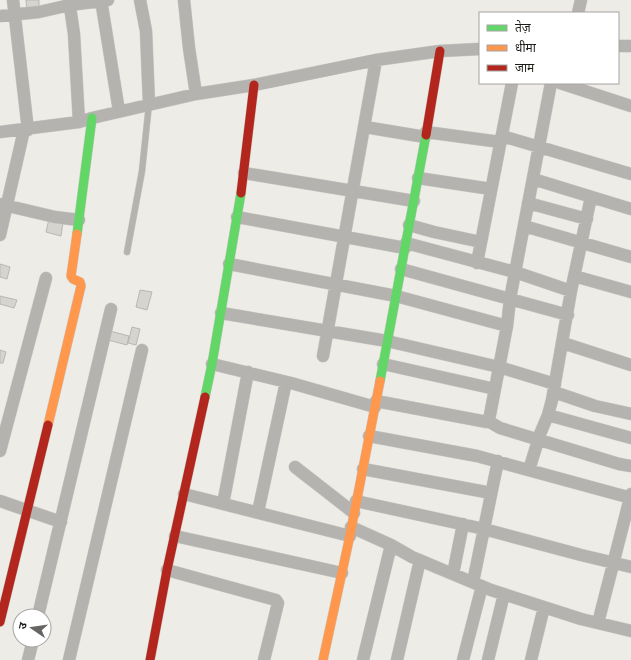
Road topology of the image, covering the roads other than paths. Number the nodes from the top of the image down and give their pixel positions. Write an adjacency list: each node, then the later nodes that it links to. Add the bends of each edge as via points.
1 (13, 0): 8 (street)
2 (104, 0): 6 (street); 22 (street)
3 (140, 0): 20 (street, via 146,31)
4 (184, 0): 19 (street)
5 (581, 0): 7 (street)
6 (69, 3): 8 (street, via 39,12); 24 (street, via 74,34)
7 (578, 12)
8 (15, 14): 9 (street); 26 (street)
9 (0, 16)
10 (619, 46): 11 (street)
11 (631, 46)
12 (479, 48): 13 (street)
13 (440, 51): 14 (street); 28 (street)
14 (376, 60): 18 (street); 25 (street)
15 (512, 84): 29 (street)
16 (551, 84): 30 (street)
17 (563, 84): 21 (street)
18 (254, 85): 19 (street); 31 (street)
19 (196, 94): 20 (street)
20 (149, 104): 22 (street); 52 (lane, via 142,171)
21 (631, 106)
22 (119, 112): 23 (street)
23 (92, 118): 24 (street); 44 (street)
24 (79, 122): 26 (street)
25 (365, 127): 28 (street); 36 (street)
26 (26, 130): 27 (street); 40 (street)
27 (0, 132)
28 (426, 134): 29 (street); 33 (street)
29 (501, 139): 30 (street); 35 (street)
30 (539, 147): 32 (street); 34 (street)
31 (244, 173): 36 (street); 42 (street)
32 (631, 174)
33 (418, 178): 35 (street); 38 (street)
34 (533, 179): 37 (street); 39 (street)
35 (491, 189): 49 (street)
36 (352, 192): 38 (street); 48 (street)
37 (591, 197): 41 (street); 43 (street)
38 (414, 201): 45 (street)
39 (528, 203): 43 (street); 46 (street)
40 (3, 205): 44 (street); 47 (street)
41 (631, 209)
42 (237, 217): 48 (street); 55 (street)
43 (587, 219): 50 (street)
44 (79, 220): 101 (street, via 71,276 80,282 81,286)
45 (409, 225): 49 (street); 51 (street)
46 (524, 226): 50 (street); 57 (street)
47 (0, 235)
48 (344, 236): 51 (street); 60 (street)
49 (482, 242): 54 (street)
50 (582, 242): 53 (street); 58 (street)
51 (405, 245): 54 (street); 56 (street)
52 (127, 252)
53 (631, 257)
54 (477, 263): 57 (street)
55 (229, 264): 60 (street); 66 (street)
56 (401, 269): 63 (street); 64 (street)
57 (515, 272): 61 (street); 64 (street)
58 (574, 276): 61 (street); 62 (street)
59 (46, 278): 89 (street)
60 (334, 284): 63 (street); 69 (street)
61 (571, 291): 67 (street)
62 (631, 292)
63 (396, 296): 68 (street); 70 (street)
64 (510, 299): 67 (street); 68 (street)
65 (112, 309): 103 (street)
66 (221, 313): 69 (street); 74 (street)
67 (568, 315): 71 (street)
68 (507, 326): 77 (street)
69 (327, 331): 70 (street); 73 (street)
70 (387, 341): 75 (street); 77 (street)
71 (563, 342): 76 (street); 80 (street)
72 (142, 350): 124 (street)
73 (323, 356)
74 (212, 364): 78 (street); 96 (street)
75 (383, 364): 81 (street); 82 (street)
76 (631, 365)
77 (499, 367): 80 (street); 81 (street)
78 (248, 372): 79 (street); 99 (street)
79 (286, 382): 82 (street); 102 (street)
80 (555, 388): 83 (street, via 594,406); 84 (street)
81 (495, 389): 85 (street)
82 (376, 404): 85 (street); 86 (street)
83 (631, 414)
84 (548, 415): 87 (street); 88 (street)
85 (488, 421): 88 (street, via 496,427)
86 (369, 436): 90 (street); 93 (street)
87 (631, 438)
88 (539, 439): 91 (street); 94 (street)
89 (0, 451)
90 (498, 461): 94 (street); 95 (street)
91 (631, 466)
92 (295, 467): 100 (street)
93 (363, 469): 95 (street); 100 (street)
94 (529, 470): 97 (street)
95 (491, 493): 105 (street)
96 (184, 494): 99 (street); 107 (street)
97 (631, 496): 110 (street)
98 (0, 501): 101 (street)
99 (223, 504): 102 (street)
100 (355, 507): 104 (street); 106 (street)
101 (28, 510): 103 (street); 119 (street)
102 (258, 512): 106 (street)
103 (61, 522): 118 (street)
104 (463, 524): 105 (street); 114 (street)
105 (484, 529): 110 (street); 115 (street)
106 (350, 531): 108 (street); 113 (street)
107 (175, 536): 112 (street); 113 (street)
108 (391, 544): 109 (street); 128 (street)
109 (420, 560): 114 (street); 129 (street)
110 (613, 562): 111 (street); 120 (street)
111 (631, 567)
112 (168, 570): 125 (street); 126 (street, via 276,600 278,603)
113 (342, 573): 127 (street)
114 (453, 574): 115 (street)
115 (477, 584): 116 (street); 130 (street)
116 (504, 594): 117 (street); 131 (street)
117 (544, 607): 120 (street); 132 (street)
118 (40, 608)
119 (0, 622)
120 (598, 623): 121 (street)
121 (631, 631)
122 (31, 648): 123 (street)
123 (28, 660)
124 (69, 660)
125 (150, 660)
126 (264, 660)
127 (323, 660)
128 (363, 660)
129 (397, 660)
130 (463, 660)
131 (488, 660)
132 (531, 660)

